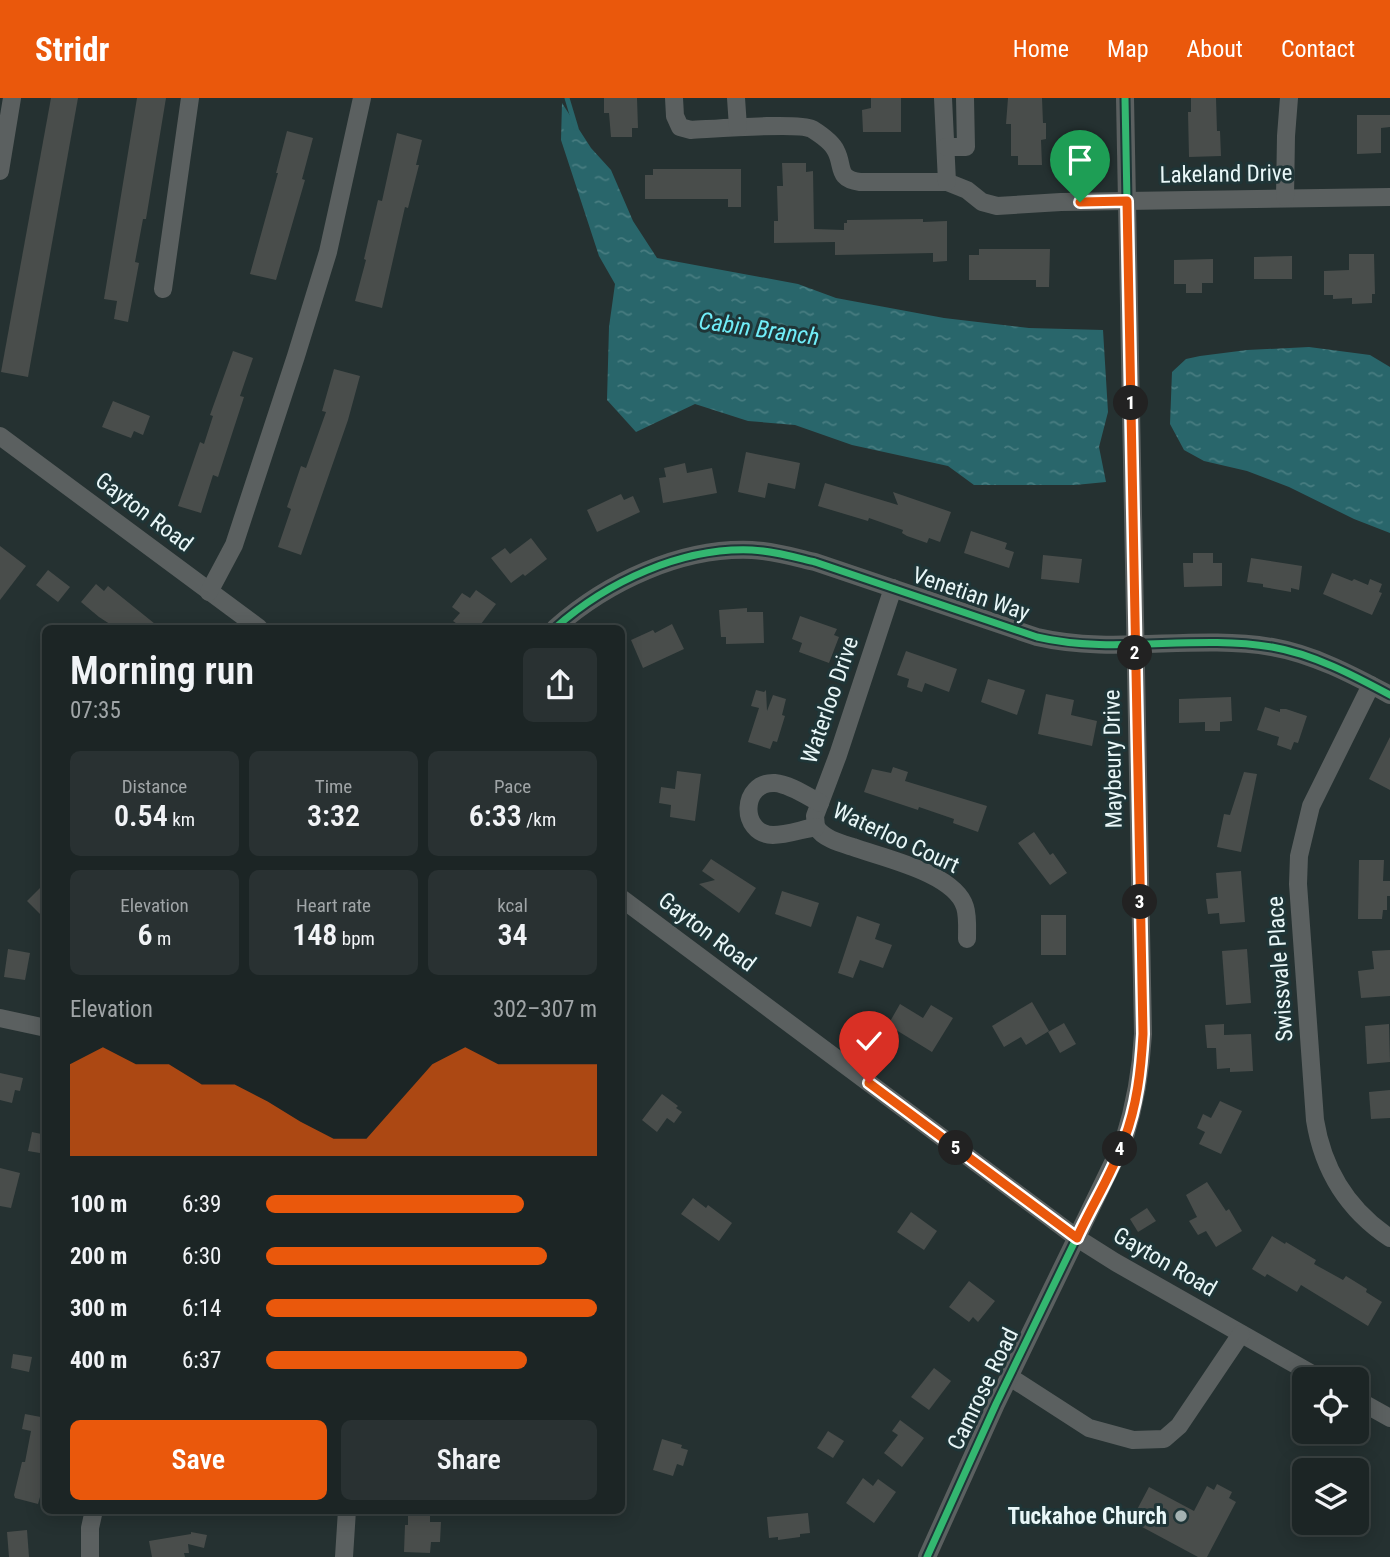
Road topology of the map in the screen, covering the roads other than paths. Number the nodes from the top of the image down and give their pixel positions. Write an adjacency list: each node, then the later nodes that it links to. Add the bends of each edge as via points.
1 (12, 98): 12 (street)
2 (190, 98): 17 (street)
3 (362, 98): 20 (street, via 328,252 296,356 234,545)
4 (674, 98): 10 (street, Lakeland Drive, via 680,127)
5 (736, 98): 10 (street)
6 (943, 98): 11 (street)
7 (965, 98): 11 (street, via 966,147)
8 (1125, 98): 16 (street, Maybeury Drive)
9 (1289, 98): 14 (street)
10 (737, 127): 13 (street, Lakeland Drive, via 805,126 830,142 842,172 854,181)
11 (946, 146): 13 (street)
12 (0, 171)
13 (947, 182): 16 (street, Lakeland Drive, via 998,206)
14 (1285, 197): 15 (street, Lakeland Drive); 16 (street, Lakeland Drive)
15 (1390, 197)
16 (1127, 201): 23 (street, Maybeury Drive)
17 (163, 289)
18 (0, 436): 20 (street, Gayton Road)
19 (893, 588): 22 (street, Venetian Way, via 780,553 705,553 631,578); 23 (street, Venetian Way, via 1049,640); 26 (street, Waterloo Drive)
20 (209, 592): 21 (street, Gayton Road)
21 (254, 625)
22 (559, 625)
23 (1135, 644): 24 (street, Venetian Way, via 1269,646 1313,658); 32 (street, Maybeury Drive, via 1141,1065 1124,1140)
24 (1371, 685): 25 (street, Venetian Way); 33 (street, Swissvale Place, via 1311,806 1302,836 1298,884 1315,1120 1322,1154 1348,1199)
25 (1390, 695)
26 (820, 803): 27 (street, Waterloo Drive); 27 (street, Waterloo Court, via 775,783 755,790 747,807 749,819 762,833)
27 (816, 827): 29 (street, Waterloo Court, via 837,842 947,884 966,908)
28 (625, 901): 32 (street, Gayton Road)
29 (967, 939)
30 (0, 1018): 31 (street)
31 (42, 1027)
32 (1077, 1238): 34 (street, Gayton Road); 36 (street, Camrose Road)
33 (1390, 1238)
34 (1241, 1334): 35 (street, Gayton Road); 36 (street, via 1179,1426 1164,1438 1133,1440 1089,1428)
35 (1300, 1367)
36 (1010, 1377): 43 (street, Camrose Road)
37 (1369, 1406): 38 (street)
38 (1390, 1418)
39 (93, 1514): 41 (street)
40 (347, 1514): 42 (street)
41 (90, 1557)
42 (344, 1557)
43 (927, 1557)

